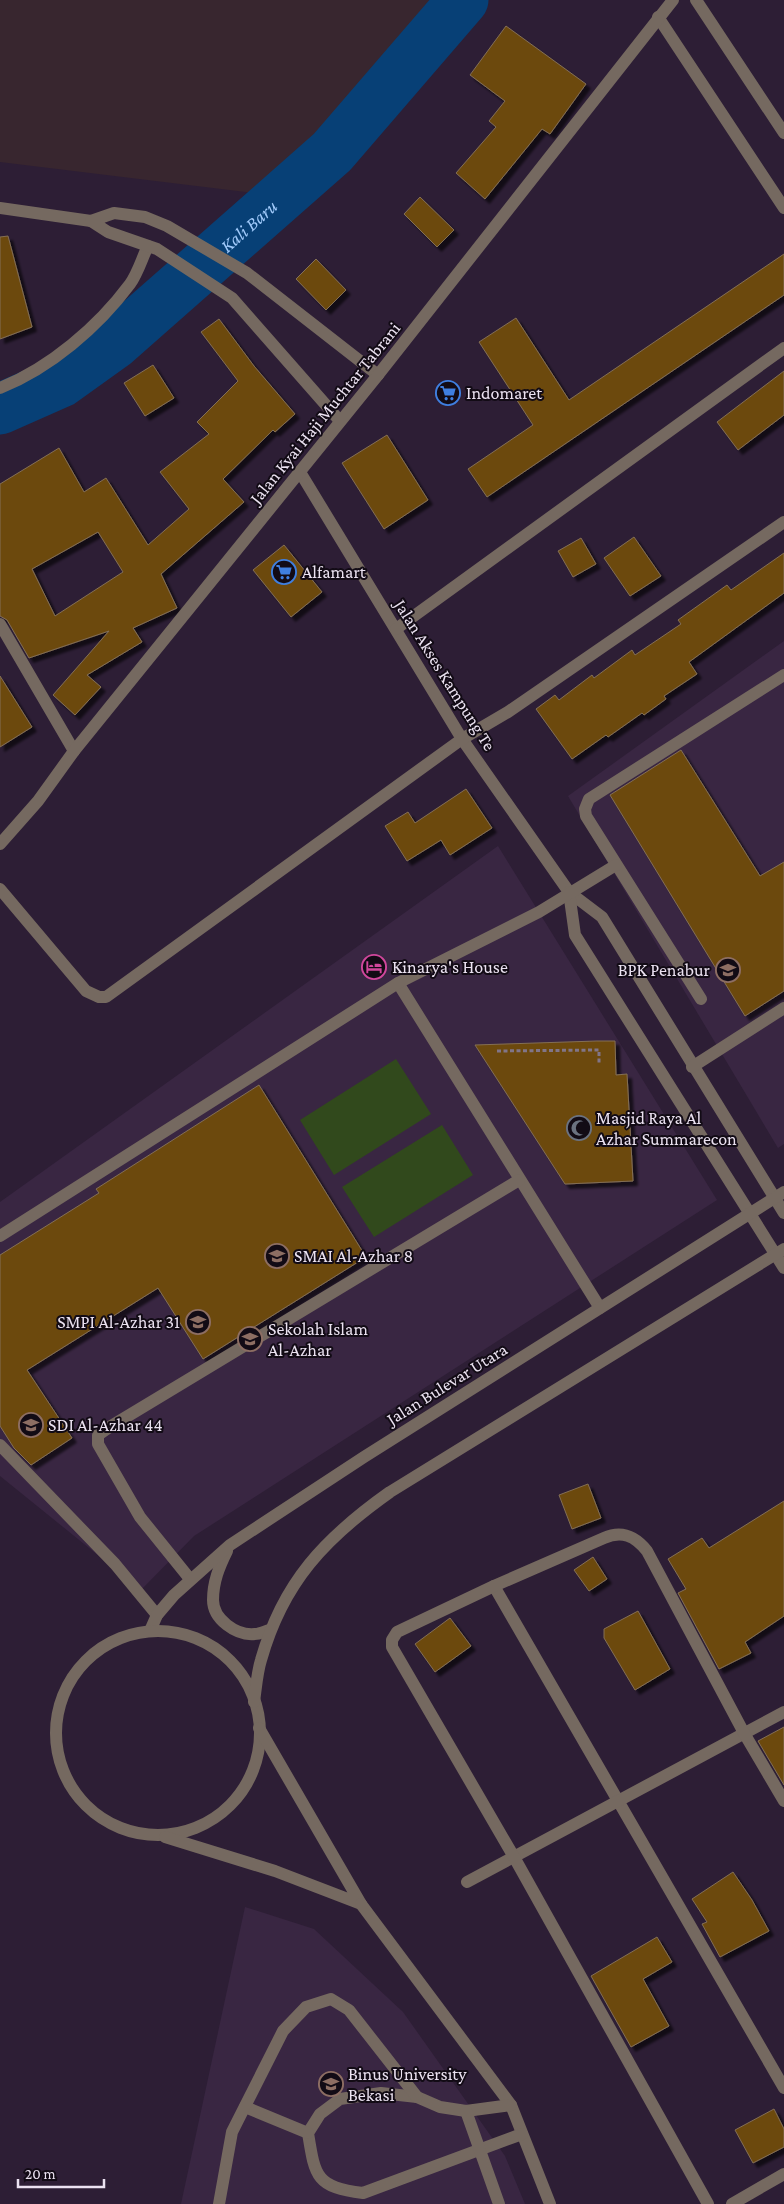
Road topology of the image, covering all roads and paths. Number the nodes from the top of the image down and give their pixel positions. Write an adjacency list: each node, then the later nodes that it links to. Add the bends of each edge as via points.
1 (673, 0): 3 (street, Jalan Kyai Haji Muchtar Tabrani)
2 (696, 0): 4 (street)
3 (658, 17): 6 (street); 10 (street, Jalan Kyai Haji Muchtar Tabrani)
4 (784, 133)
5 (0, 208): 7 (street)
6 (784, 208)
7 (91, 221): 8 (street, via 108,232); 10 (street, via 114,213 145,217 168,226 247,273)
8 (153, 248): 11 (street, via 131,283 74,344 41,368); 12 (street, via 232,298)
9 (784, 348): 16 (street)
10 (378, 375): 12 (street, Jalan Kyai Haji Muchtar Tabrani)
11 (0, 388)
12 (340, 421): 13 (street, Jalan Kyai Haji Muchtar Tabrani)
13 (300, 472): 16 (street, Jalan Akses Kampung Te); 19 (street, Jalan Kyai Haji Muchtar Tabrani)
14 (784, 522): 18 (street, via 508,712)
15 (0, 626): 19 (street)
16 (396, 629): 18 (street, Jalan Akses Kampung Te)
17 (784, 675): 21 (street, via 589,799 586,816)
18 (462, 739): 22 (street, via 106,997 86,991); 23 (street, Jalan Akses Kampung Te)
19 (74, 751): 20 (street, Jalan Kyai Haji Muchtar Tabrani, via 38,801)
20 (0, 844)
21 (616, 865): 23 (street); 25 (street)
22 (0, 889)
23 (569, 892): 24 (street, via 539,912); 29 (street, Jalan Akses Kampung Te, via 602,917); 33 (street, Jalan Akses Kampung Te, via 575,935)
24 (398, 983): 30 (street); 34 (street)
25 (701, 999)
26 (784, 1008): 29 (street)
27 (497, 1051): 28 (path, via 599,1050)
28 (599, 1064)
29 (692, 1067): 31 (street, Jalan Akses Kampung Te)
30 (519, 1180): 37 (street); 40 (street, via 116,1422 98,1436 98,1444 140,1517)
31 (779, 1195): 32 (street, Jalan Akses Kampung Te); 33 (street, Jalan Bulevar Utara)
32 (784, 1213)
33 (749, 1214): 35 (street, Jalan Akses Kampung Te); 37 (street, Jalan Bulevar Utara)
34 (0, 1236)
35 (780, 1252): 36 (street, Jalan Akses Kampung Te); 43 (street, via 364,1510 343,1527 295,1580)
36 (784, 1268)
37 (600, 1308): 39 (street, Jalan Bulevar Utara)
38 (0, 1445): 42 (street, via 114,1564)
39 (230, 1545): 40 (street, Jalan Bulevar Utara); 43 (street, via 218,1569 214,1587 216,1610 230,1628 242,1634)
40 (190, 1579): 42 (street, Jalan Bulevar Utara)
41 (494, 1586): 48 (street, via 614,1534 632,1537 647,1551); 49 (street); 52 (street, via 397,1632 392,1643)
42 (157, 1615): 44 (street, Jalan Bulevar Utara)
43 (270, 1630): 45 (street, via 260,1662)
44 (150, 1631): 45 (street, via 184,1634 214,1648 238,1672); 51 (street, via 108,1643 89,1656 63,1693 57,1714 56,1737 59,1759 80,1799 116,1826)
45 (254, 1702): 47 (street)
46 (784, 1712): 48 (street)
47 (259, 1728): 51 (street, via 258,1752 251,1774 224,1811 183,1832); 54 (street)
48 (744, 1733): 49 (street); 50 (street)
49 (618, 1801): 52 (street); 55 (street)
50 (784, 1801)
51 (160, 1835): 54 (street, via 275,1871)
52 (514, 1857): 53 (street); 67 (street)
53 (467, 1882)
54 (361, 1904): 57 (street)
55 (784, 2088)
56 (417, 2097): 58 (street, via 349,2010 331,1999 306,2007 283,2031); 59 (street, via 440,2107); 60 (street, via 381,2093 340,2099 320,2114)
57 (511, 2105): 59 (street); 61 (street)
58 (245, 2107): 60 (street); 64 (street, via 232,2132)
59 (466, 2111): 62 (street)
60 (308, 2133): 62 (street, via 312,2163 322,2181 339,2190 363,2193)
61 (522, 2134): 62 (street); 66 (street)
62 (479, 2151): 65 (street)
63 (784, 2174): 68 (street)
64 (219, 2204)
65 (499, 2204)
66 (550, 2204)
67 (708, 2204)
68 (732, 2204)

